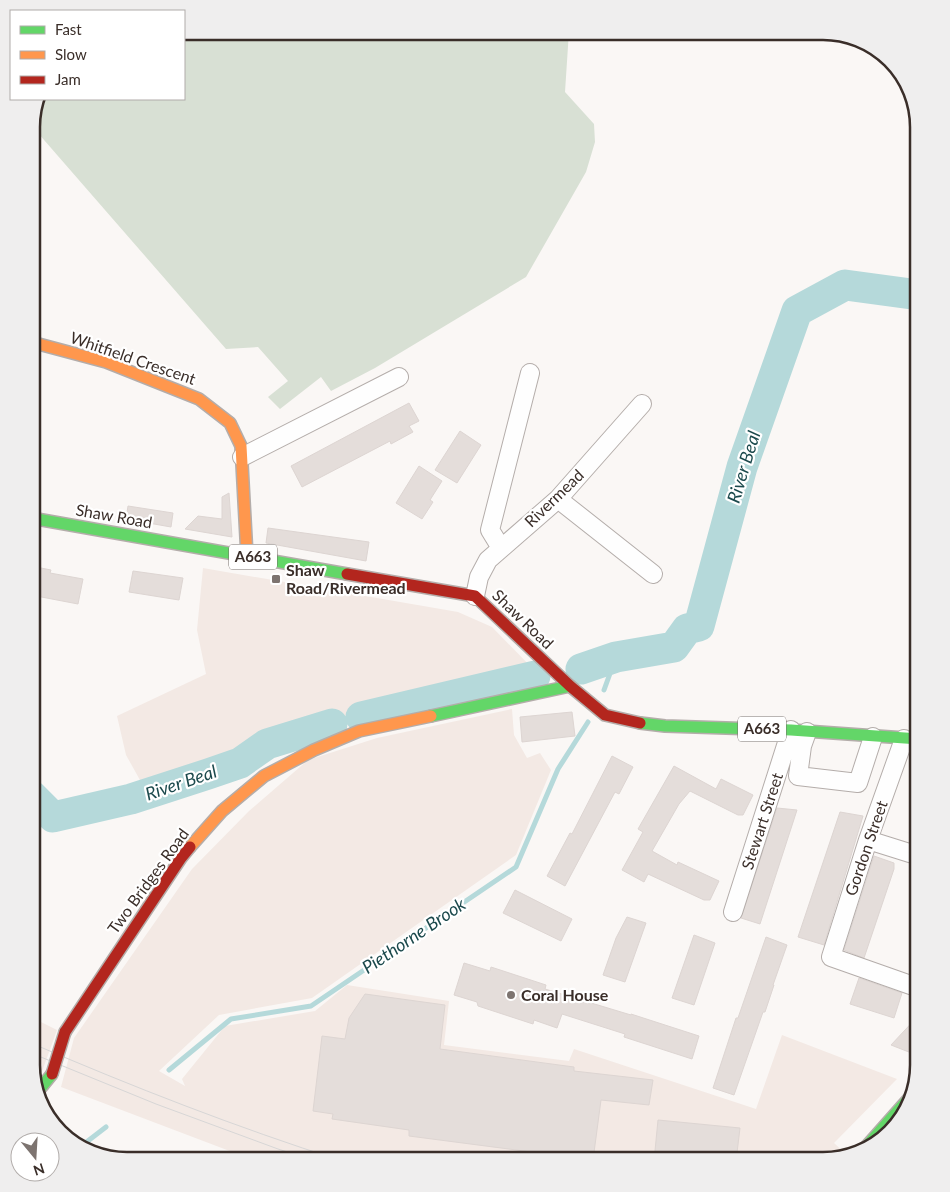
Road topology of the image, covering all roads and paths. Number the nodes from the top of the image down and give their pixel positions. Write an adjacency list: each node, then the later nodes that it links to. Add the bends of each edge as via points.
1 (40, 344): 5 (street, Whitfield Crescent, via 106,362 199,399 230,423 241,446)
2 (530, 373): 8 (street, via 490,530)
3 (400, 377): 5 (street)
4 (642, 404): 6 (street, Rivermead)
5 (242, 457): 9 (street, Whitfield Crescent)
6 (558, 499): 8 (street, Rivermead); 10 (street)
7 (40, 520): 9 (street, Shaw Road / A663)
8 (502, 548): 11 (street, Rivermead, via 488,560 479,577)
9 (248, 556): 11 (street, Shaw Road / A663)
10 (653, 574)
11 (475, 596): 12 (street, Shaw Road / A663)
12 (570, 686): 13 (street, Shaw Road / A663, via 605,716 643,724); 21 (street, Two Bridges Road, bridge, via 360,731 264,776 222,811 181,858 65,1032 52,1074)
13 (799, 731): 14 (street, Shaw Road / A663); 14 (street, via 802,746 798,776 829,780 858,782); 19 (street, Stewart Street)
14 (873, 737): 15 (street, Shaw Road / A663)
15 (910, 739)
16 (910, 741): 17 (street, Gordon Street)
17 (868, 840): 18 (street); 20 (street, Gordon Street, via 830,957)
18 (910, 853)
19 (733, 912)
20 (910, 985)
21 (43, 1085)

